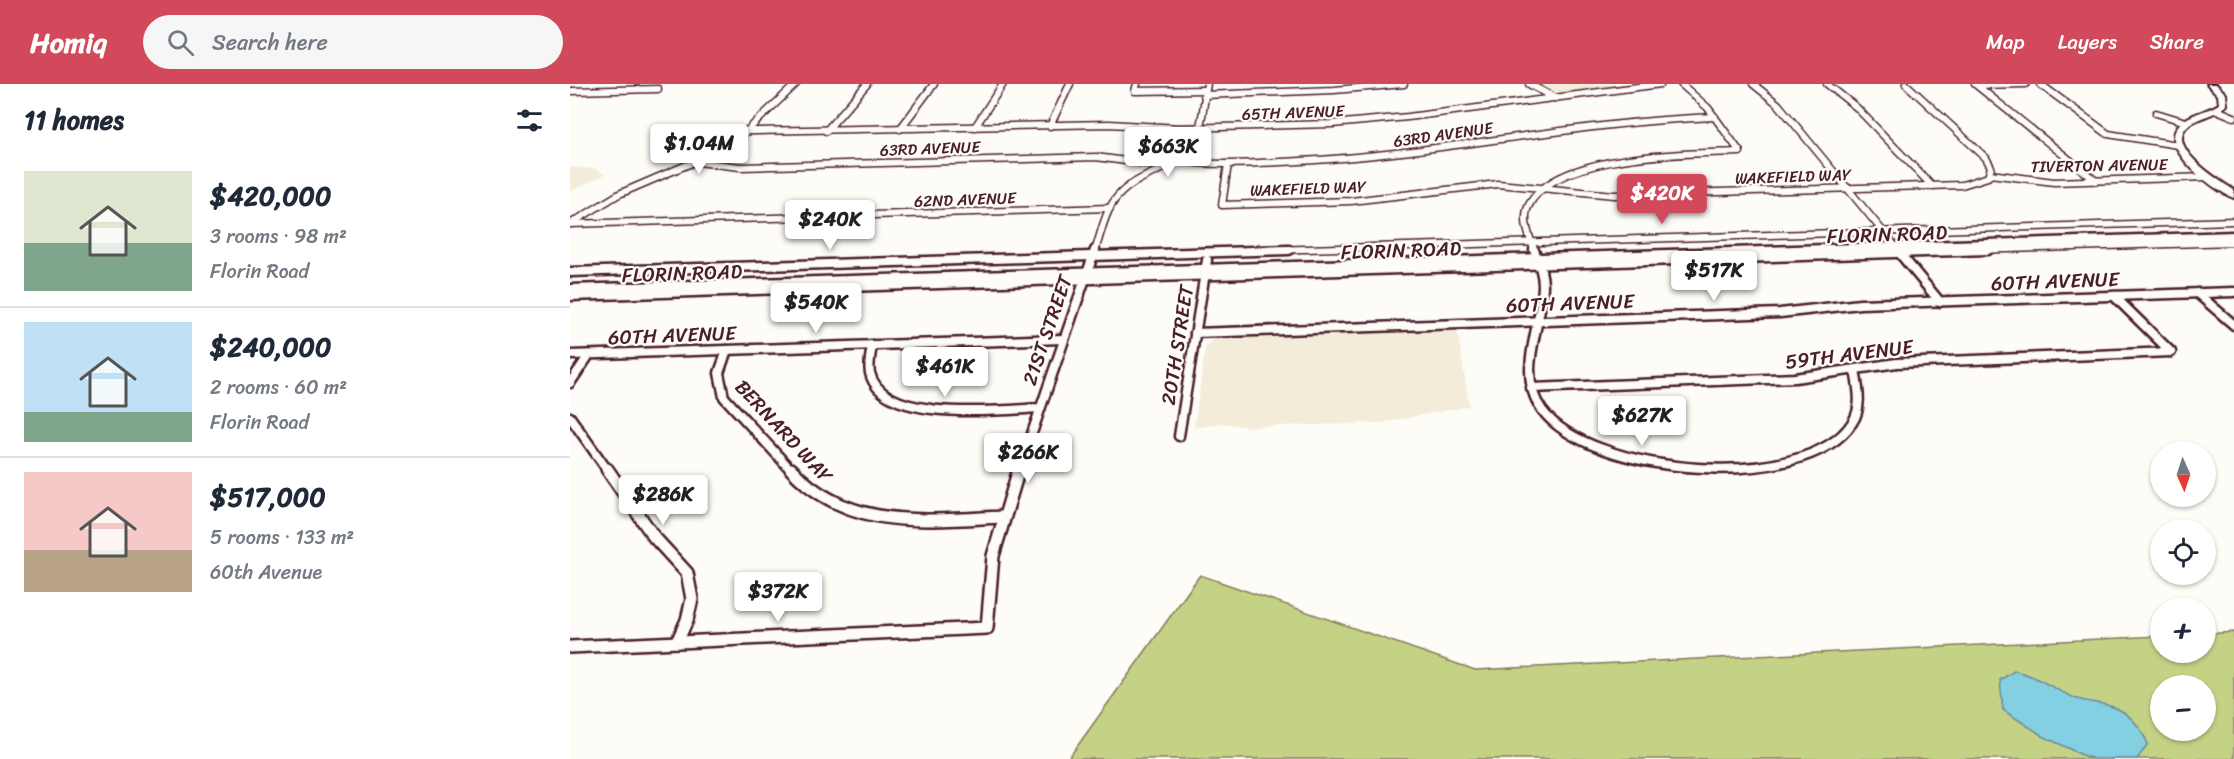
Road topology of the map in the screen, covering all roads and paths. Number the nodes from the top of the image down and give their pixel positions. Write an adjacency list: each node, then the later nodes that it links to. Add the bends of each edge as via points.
1 (796, 84): 33 (street)
2 (867, 84): 31 (street)
3 (934, 84): 30 (street)
4 (1003, 84): 28 (street)
5 (1070, 84): 27 (street)
6 (1137, 84): 19 (street, via 1135,91)
7 (1404, 84): 19 (street)
8 (1529, 84): 21 (street)
9 (1661, 84): 21 (street, 65TH AVENUE)
10 (1681, 84): 24 (street)
11 (1753, 84): 44 (street, via 1778,104)
12 (1827, 84): 42 (street, via 1856,107)
13 (1906, 84): 39 (street, via 1986,158)
14 (2026, 84): 17 (street)
15 (2040, 84): 34 (street, via 2108,134)
16 (2211, 84): 22 (street, via 2224,98)
17 (1976, 85): 41 (street)
18 (658, 89): 20 (street)
19 (1206, 90): 29 (street, 21ST STREET)
20 (570, 91)
21 (1555, 98): 29 (street, 65TH AVENUE, via 1356,123)
22 (2217, 110): 25 (street); 26 (street)
23 (2156, 113): 26 (street)
24 (1715, 117): 37 (street, 63RD AVENUE, via 1635,122 1367,158); 43 (street, via 1740,152 1626,161 1567,174)
25 (2234, 117)
26 (2186, 122): 34 (street, via 2179,130)
27 (1050, 126): 28 (street, 65TH AVENUE); 29 (street, 65TH AVENUE)
28 (975, 128): 30 (street, 65TH AVENUE)
29 (1198, 128): 35 (street, 21ST STREET, via 1190,148)
30 (900, 129): 31 (street, 65TH AVENUE)
31 (826, 131): 33 (street, 65TH AVENUE)
32 (708, 132): 33 (street, 65TH AVENUE)
33 (747, 132): 36 (street, via 730,146)
34 (2178, 145): 40 (street)
35 (1173, 160): 37 (street, 63RD AVENUE); 38 (street, 21ST STREET)
36 (698, 162): 38 (street, 63RD AVENUE, via 740,167 1096,157); 48 (street, via 619,194)
37 (1228, 164): 43 (street, WAKEFIELD WAY, via 1222,205 1368,199 1498,184)
38 (1163, 166): 46 (street, 21ST STREET, via 1124,190)
39 (1990, 174): 41 (street, TIVERTON AVENUE, via 2041,181); 42 (street, WAKEFIELD WAY, via 1969,184)
40 (2208, 177): 41 (street, TIVERTON AVENUE); 45 (street)
41 (2096, 181)
42 (1932, 186): 44 (street, WAKEFIELD WAY)
43 (1541, 187): 44 (street, WAKEFIELD WAY, via 1614,195); 53 (street, via 1526,213)
44 (1848, 188): 52 (street)
45 (2234, 195)
46 (1110, 208): 48 (street, 62ND AVENUE); 54 (street, 21ST STREET)
47 (2234, 221): 52 (street, FLORIN ROAD)
48 (570, 224)
49 (2234, 228): 52 (main road, FLORIN ROAD)
50 (2234, 236): 52 (main road, FLORIN ROAD)
51 (2234, 242): 52 (street, FLORIN ROAD)
52 (1892, 243): 53 (main road, FLORIN ROAD); 53 (street, FLORIN ROAD); 63 (street)
53 (1536, 254): 54 (street, FLORIN ROAD); 55 (main road, FLORIN ROAD); 64 (street, via 1543,282)
54 (1087, 268): 55 (main road, FLORIN ROAD); 56 (street, FLORIN ROAD); 57 (main road, FLORIN ROAD); 58 (main road, FLORIN ROAD); 61 (street, FLORIN ROAD); 67 (street, 21ST STREET)
55 (1206, 268): 66 (street, 20TH STREET)
56 (570, 272)
57 (570, 280)
58 (570, 289)
59 (2234, 292): 60 (street, 60TH AVENUE)
60 (2197, 293): 62 (street, 60TH AVENUE); 65 (street)
61 (570, 296)
62 (2114, 296): 63 (street, 60TH AVENUE); 72 (street, 59TH AVENUE, via 2171,352 1898,363)
63 (1940, 302): 64 (street, 60TH AVENUE, via 1851,305 1780,313)
64 (1536, 321): 66 (street, 60TH AVENUE); 74 (street)
65 (2234, 325)
66 (1195, 333): 77 (street, 20TH STREET)
67 (1063, 339): 68 (street, 60TH AVENUE); 75 (street, 21ST STREET)
68 (872, 345): 69 (street, 60TH AVENUE); 75 (street, via 868,362 873,381 888,397 901,403 945,411)
69 (727, 350): 71 (street, 60TH AVENUE); 78 (street, BERNARD WAY, via 718,371 724,397 821,498 852,512 887,519)
70 (570, 355): 71 (street, 60TH AVENUE)
71 (589, 355): 73 (street)
72 (1855, 370): 74 (street, 59TH AVENUE, via 1795,378); 74 (street, via 1861,390 1860,405 1844,434 1825,447 1800,456 1737,467 1667,465 1596,448 1553,423)
73 (570, 383)
74 (1531, 388)
75 (1040, 408): 78 (street, 21ST STREET)
76 (570, 417): 79 (street, via 654,537 687,573 692,599)
77 (1179, 436)
78 (1003, 517): 79 (street, 21ST STREET, via 993,556 987,628)
79 (677, 642): 80 (street)
80 (570, 647)

